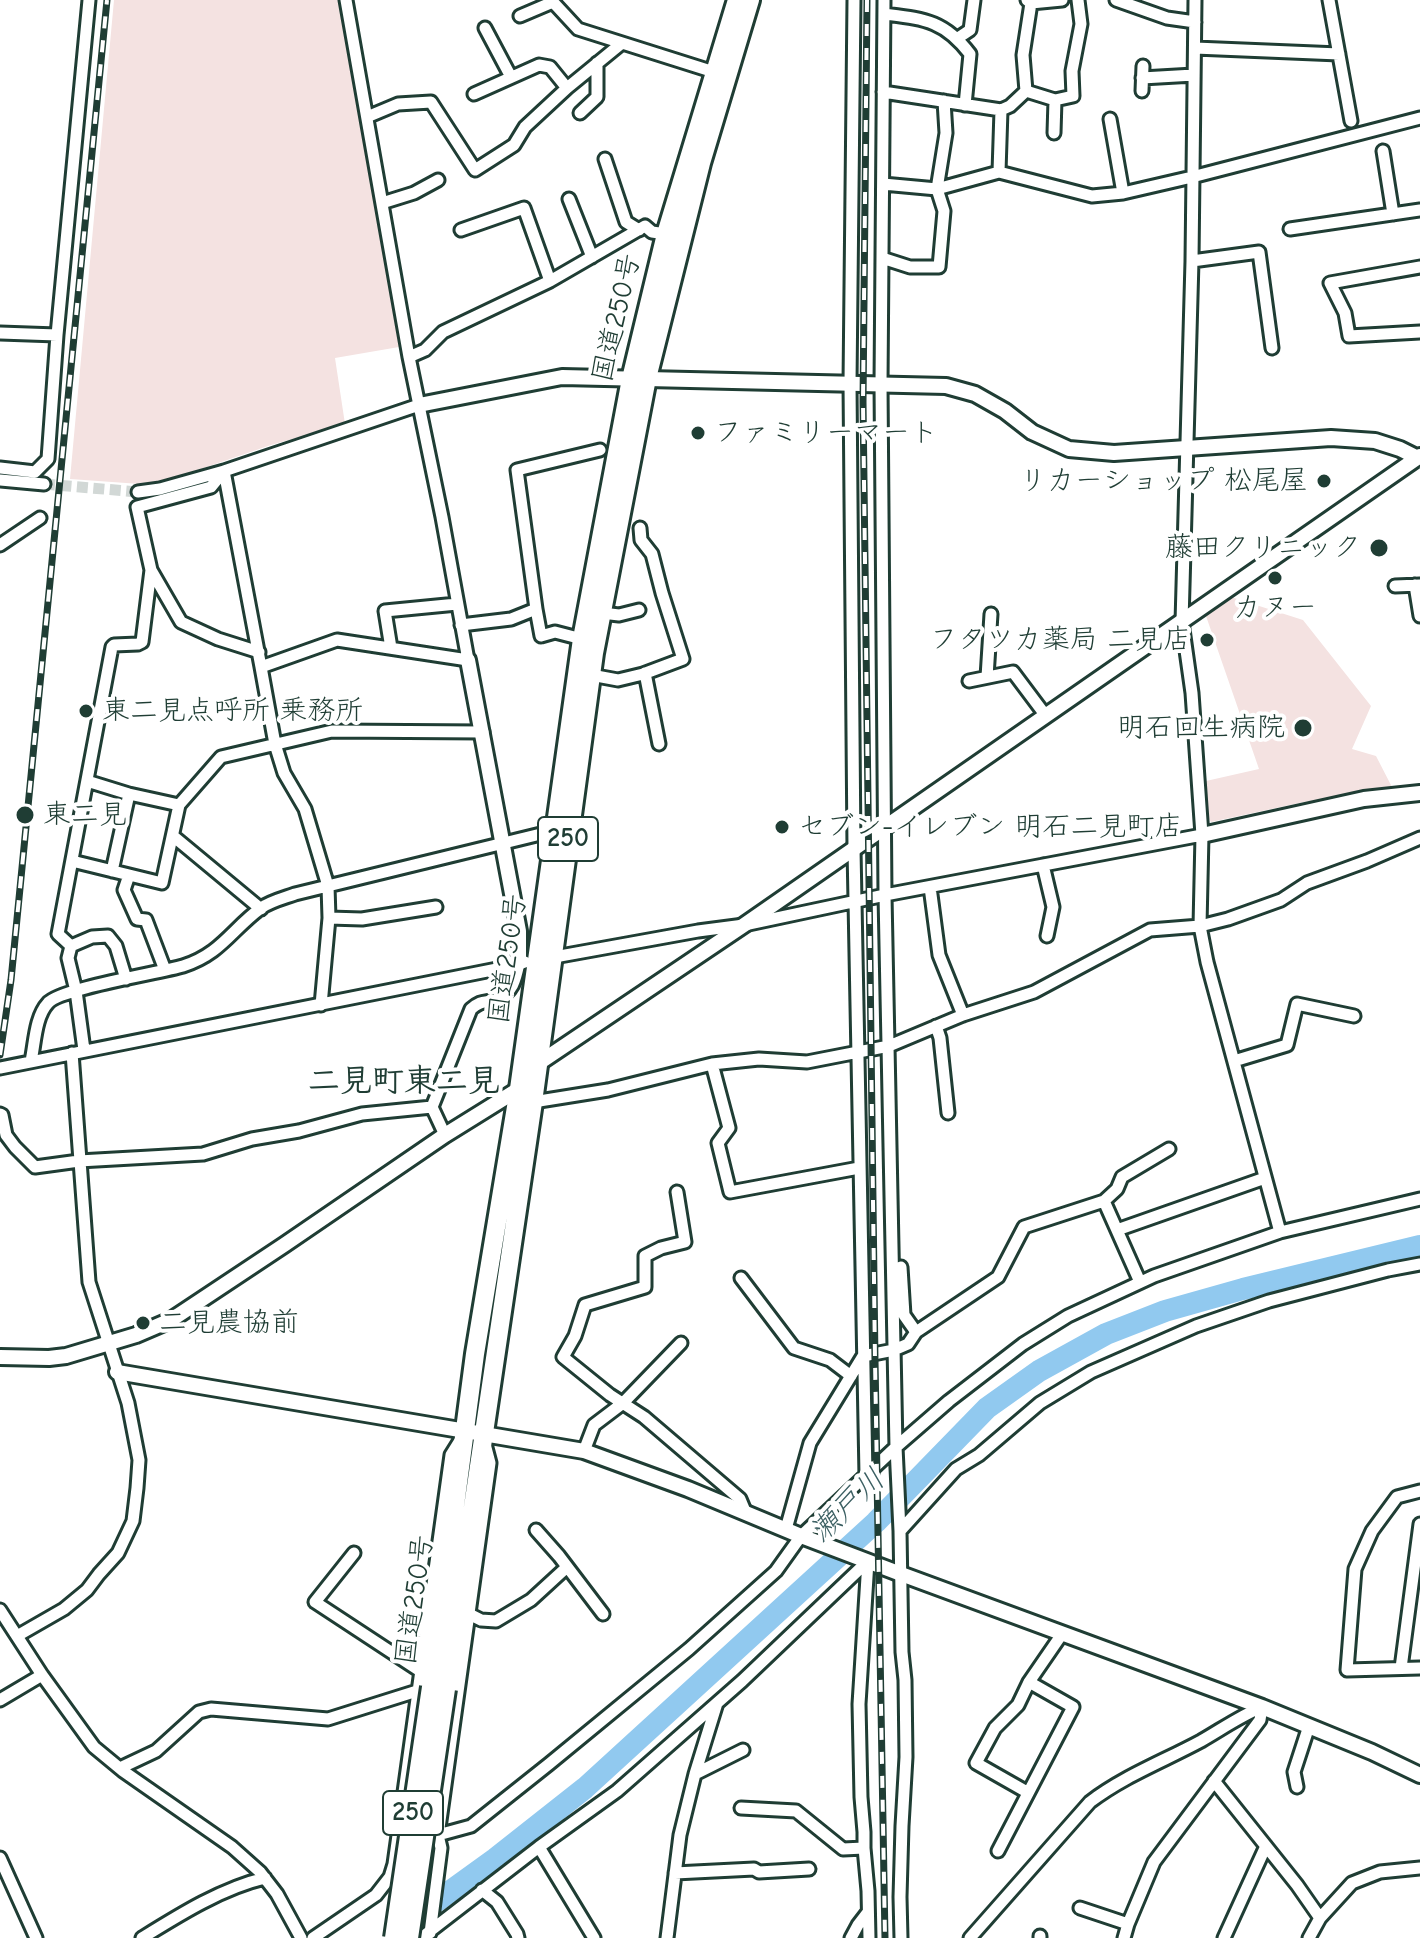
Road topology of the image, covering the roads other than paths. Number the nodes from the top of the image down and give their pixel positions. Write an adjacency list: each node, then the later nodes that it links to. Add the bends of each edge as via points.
1 (89, 0): 66 (street)
2 (346, 0): 36 (street)
3 (737, 0): 23 (highway, 国道250号 / 250)
4 (750, 0): 69 (highway, 国道250号 / 250)
5 (854, 0): 70 (street)
6 (884, 0): 14 (street)
7 (974, 0): 18 (street, via 970,30)
8 (1062, 0): 13 (street)
9 (1078, 0): 31 (street, via 1081,24 1073,96)
10 (1116, 0): 16 (street)
11 (1195, 0): 16 (street)
12 (1329, 0): 21 (street)
13 (1035, 1): 28 (street, via 1023,55)
14 (884, 14): 18 (street, via 916,18); 29 (street)
15 (520, 16): 19 (street, via 553,2 578,29)
16 (1195, 22): 20 (street)
17 (485, 28): 25 (street)
18 (958, 38): 33 (street, via 970,54)
19 (622, 43): 22 (street); 23 (street)
20 (1195, 48): 21 (street); 24 (street)
21 (1339, 54): 39 (street)
22 (597, 63): 27 (street); 35 (street, via 597,97)
23 (714, 72): 57 (highway, 国道250号 / 250)
24 (1194, 75): 26 (street); 44 (street)
25 (511, 77): 27 (street, via 539,65 550,67); 30 (street)
26 (1143, 78)
27 (567, 88): 36 (street, via 525,127 514,145 475,170 431,102 398,104)
28 (1026, 91): 31 (street); 34 (street)
29 (883, 92): 32 (street); 46 (street)
30 (474, 94)
31 (1055, 100): 40 (street)
32 (944, 101): 33 (street); 47 (street, via 946,133)
33 (965, 105): 34 (street)
34 (1001, 110): 43 (street)
35 (580, 113)
36 (367, 117): 50 (street)
37 (1420, 118): 44 (street)
38 (1110, 119): 48 (street)
39 (1351, 121)
40 (1054, 133)
41 (1383, 151): 52 (street)
42 (605, 159): 56 (street, via 626,222)
43 (999, 172): 47 (street); 48 (street, via 1092,196)
44 (1192, 177): 48 (street); 61 (street)
45 (438, 180): 50 (street)
46 (883, 184): 47 (street); 60 (street)
47 (937, 189): 60 (street, via 944,211 939,267 910,267)
48 (1123, 193)
49 (569, 199): 59 (street)
50 (382, 203): 68 (street)
51 (1420, 210): 52 (street)
52 (1393, 214): 53 (street)
53 (1306, 227): 54 (street); 58 (street)
54 (1290, 229)
55 (461, 230): 63 (street, via 528,207)
56 (639, 230): 57 (street, via 645,226); 59 (street)
57 (666, 234): 69 (highway, 国道250号 / 250)
58 (1308, 240)
59 (592, 257): 63 (street)
60 (882, 258): 71 (street)
61 (1192, 261): 67 (street, via 1259,252); 73 (street)
62 (1420, 267): 64 (street, via 1330,283 1349,336)
63 (550, 281): 68 (street, via 443,332)
64 (1420, 332)
65 (0, 333): 66 (street)
66 (57, 335): 76 (street, via 48,459 35,472)
67 (1272, 348)
68 (409, 357): 72 (street)
69 (639, 378): 70 (street); 72 (street, via 562,377); 90 (highway, 国道250号 / 250); 95 (highway, 国道250号 / 250)
70 (850, 383): 71 (street); 118 (street)
71 (881, 384): 73 (street, via 946,386 975,394 1032,432 1069,449 1114,453); 112 (street)
72 (419, 405): 77 (street); 87 (street)
73 (1187, 447): 75 (street, via 1331,438 1375,441); 93 (street)
74 (600, 450): 88 (street, via 517,470)
75 (1419, 457): 93 (street)
76 (0, 468)
77 (224, 471): 80 (street); 84 (street, via 211,487 137,507); 97 (street)
78 (0, 480): 79 (street)
79 (44, 484)
80 (138, 492)
81 (40, 518): 83 (street)
82 (640, 528): 100 (street, via 683,659)
83 (0, 545)
84 (151, 570): 97 (street, via 181,622); 108 (street, via 142,642 112,647)
85 (1417, 585): 86 (street); 92 (street)
86 (1395, 586)
87 (457, 604): 94 (street); 96 (street, via 385,611)
88 (536, 609): 94 (street, via 511,619); 95 (street, via 541,636 555,632)
89 (639, 610): 90 (street)
90 (602, 613): 101 (highway, 国道250号 / 250)
91 (991, 614): 102 (street)
92 (1420, 616)
93 (1182, 622): 104 (street); 114 (street)
94 (461, 625): 98 (street)
95 (582, 639): 113 (highway, 国道250号 / 250)
96 (391, 648): 98 (street); 99 (street, via 337,640)
97 (259, 652): 99 (street)
98 (468, 660): 105 (street)
99 (261, 667): 106 (street)
100 (645, 673): 101 (street, via 618,680); 107 (street)
101 (591, 675): 134 (highway, 国道250号 / 250)
102 (987, 677): 103 (street); 104 (street, via 1013,672)
103 (969, 681)
104 (1046, 716): 112 (street)
105 (483, 732): 106 (street, via 332,731); 117 (street)
106 (275, 744): 111 (street, via 221,757); 123 (street, via 305,809)
107 (659, 744)
108 (87, 781): 110 (street); 119 (street)
109 (1420, 793): 114 (street, via 1364,799)
110 (129, 794): 111 (street); 121 (street)
111 (179, 805): 115 (street)
112 (885, 828): 118 (street); 125 (street)
113 (553, 831): 117 (street); 134 (highway, 国道250号 / 250)
114 (1202, 835): 120 (street); 131 (street)
115 (173, 836): 122 (street, via 162,883); 128 (street)
116 (1420, 838): 131 (street, via 1307,883 1281,900)
117 (504, 844): 123 (street); 134 (street, via 519,931)
118 (854, 849): 126 (street); 130 (street)
119 (72, 861): 121 (street); 133 (street, via 58,934)
120 (1043, 865): 124 (street); 132 (street, via 1053,907)
121 (112, 871): 122 (street)
122 (129, 875): 135 (street, via 124,890 137,919 146,920)
123 (328, 886): 128 (street); 129 (street)
124 (930, 887): 125 (street); 139 (street, via 939,955)
125 (885, 895): 126 (street); 142 (street)
126 (855, 902): 130 (street); 144 (street)
127 (436, 907): 129 (street, via 362,919)
128 (261, 909): 135 (street, via 205,957)
129 (329, 918): 138 (street)
130 (744, 925): 134 (street); 147 (street)
131 (1200, 926): 139 (street, via 1150,930 1034,992); 146 (street)
132 (1047, 936)
133 (71, 946): 136 (street, via 108,936); 137 (street, via 68,958)
134 (535, 960): 138 (street); 147 (highway, 国道250号 / 250); 150 (highway, 国道250号 / 250); 152 (street, via 498,999 480,1001 471,1009)
135 (165, 970): 136 (street)
136 (126, 979): 137 (street)
137 (76, 991): 143 (street); 145 (street, via 49,1000)
138 (321, 1005): 143 (street)
139 (963, 1015): 141 (street)
140 (1354, 1016): 146 (street, via 1297,1004 1287,1045)
141 (936, 1026): 142 (street); 153 (street)
142 (889, 1046): 144 (street); 172 (street)
143 (78, 1052): 145 (street); 157 (street)
144 (859, 1052): 148 (street, via 807,1062 759,1059); 158 (street)
145 (31, 1061): 149 (street)
146 (1234, 1061): 159 (street)
147 (538, 1062): 150 (street); 151 (highway, 国道250号 / 250)
148 (712, 1064): 151 (street); 158 (street, via 729,1128 718,1143 730,1192)
149 (0, 1068)
150 (519, 1089): 155 (street); 178 (highway, 国道250号 / 250, via 475,1354)
151 (533, 1102): 178 (highway, 国道250号 / 250)
152 (432, 1107): 155 (street); 157 (street, via 362,1114 203,1154)
153 (948, 1113)
154 (0, 1114): 157 (street, via 6,1135 35,1167)
155 (445, 1135): 170 (street, via 193,1306 152,1329)
156 (1169, 1149): 162 (street, via 1122,1177)
157 (79, 1161): 170 (street, via 89,1282)
158 (859, 1168): 173 (street)
159 (1265, 1178): 163 (street); 164 (street)
160 (677, 1192): 177 (street, via 685,1242 645,1256 645,1287 585,1305 563,1357)
161 (1420, 1199): 164 (street)
162 (1104, 1201): 163 (street); 169 (street, via 1024,1227 998,1277)
163 (1117, 1230): 168 (street)
164 (1280, 1232): 168 (street)
165 (1420, 1264): 187 (street, via 1269,1301 1091,1372 1040,1403 956,1469)
166 (901, 1267): 169 (street, via 904,1315)
167 (741, 1278): 176 (street, via 794,1348 830,1360)
168 (1140, 1282): 179 (street, via 1023,1344)
169 (916, 1332): 172 (street, via 908,1344)
170 (107, 1343): 174 (street, via 66,1356); 175 (street)
171 (681, 1343): 177 (street)
172 (894, 1350): 173 (street); 179 (street)
173 (863, 1356): 176 (street); 181 (street)
174 (0, 1357)
175 (117, 1372): 178 (street); 197 (street, via 139,1460 133,1521 118,1553 87,1590)
176 (851, 1376): 185 (street, via 810,1443)
177 (623, 1403): 180 (street, via 594,1425); 183 (street, via 740,1499)
178 (474, 1433): 180 (street); 194 (street, via 490,1463); 200 (street, via 451,1455); 203 (highway, 国道250号 / 250)
179 (896, 1447): 181 (street); 187 (street)
180 (584, 1451): 183 (street)
181 (866, 1475): 188 (street)
182 (1420, 1491): 198 (street, via 1397,1497 1372,1531 1355,1569 1347,1670)
183 (745, 1511): 185 (street)
184 (1420, 1524): 198 (street)
185 (786, 1529): 188 (street)
186 (536, 1530): 191 (street)
187 (900, 1531): 192 (street)
188 (801, 1536): 190 (street); 216 (street, via 776,1571 689,1649 471,1826)
189 (354, 1553): 200 (street, via 315,1602)
190 (868, 1561): 192 (street); 205 (street); 219 (street, via 859,1704)
191 (567, 1567): 194 (street, via 531,1600 496,1621); 195 (street)
192 (901, 1574): 196 (street); 244 (street, via 906,1757)
193 (0, 1610): 197 (street)
194 (469, 1614): 216 (street)
195 (603, 1614)
196 (1062, 1634): 202 (street); 206 (street)
197 (17, 1636): 201 (street)
198 (1401, 1668): 199 (street)
199 (1420, 1668)
200 (420, 1671): 203 (street)
201 (42, 1675): 204 (street); 209 (street, via 94,1747)
202 (1029, 1682): 214 (street, via 1073,1707); 214 (street, via 976,1763)
203 (431, 1689): 209 (street, via 328,1719 199,1712 156,1751); 220 (street); 237 (highway, 国道250号 / 250, bridge); 238 (highway, 国道250号 / 250, bridge)
204 (0, 1700)
205 (717, 1703): 210 (street); 218 (street, via 617,1791)
206 (1262, 1707): 207 (street); 212 (street, via 1260,1720); 245 (street, via 1090,1802)
207 (1309, 1726): 211 (street); 213 (street, via 1294,1772)
208 (743, 1750): 210 (street)
209 (120, 1768): 226 (street, via 232,1847)
210 (695, 1774): 225 (street)
211 (1420, 1775)
212 (1214, 1781): 217 (street); 231 (street, via 1154,1862)
213 (1297, 1787)
214 (1027, 1792): 221 (street)
215 (741, 1808): 219 (street, via 796,1811 843,1849)
216 (438, 1835): 220 (street); 232 (street, via 441,1848)
217 (1266, 1846): 230 (street); 247 (street)
218 (539, 1847): 227 (street); 240 (street)
219 (864, 1848): 229 (street)
220 (396, 1851): 236 (street, via 390,1877 376,1895)
221 (998, 1851)
222 (0, 1858): 233 (street)
223 (1420, 1868): 230 (street, via 1380,1872 1352,1883)
224 (809, 1869): 225 (street)
225 (675, 1873): 241 (street)
226 (265, 1878): 234 (street, via 211,1899); 235 (street)
227 (482, 1890): 232 (street); 239 (street, via 497,1902)
228 (1080, 1908): 231 (street)
229 (868, 1912): 242 (street); 243 (street)
230 (1320, 1918): 248 (street)
231 (1128, 1924): 246 (street)
232 (427, 1936)
233 (36, 1938)
234 (142, 1938)
235 (301, 1938)
236 (313, 1938)
237 (394, 1938)
238 (409, 1938)
239 (518, 1938)
240 (594, 1938)
241 (667, 1938)
242 (851, 1938)
243 (869, 1938)
244 (901, 1938)
245 (970, 1938)
246 (1124, 1938)
247 (1224, 1938)
248 (1309, 1938)

